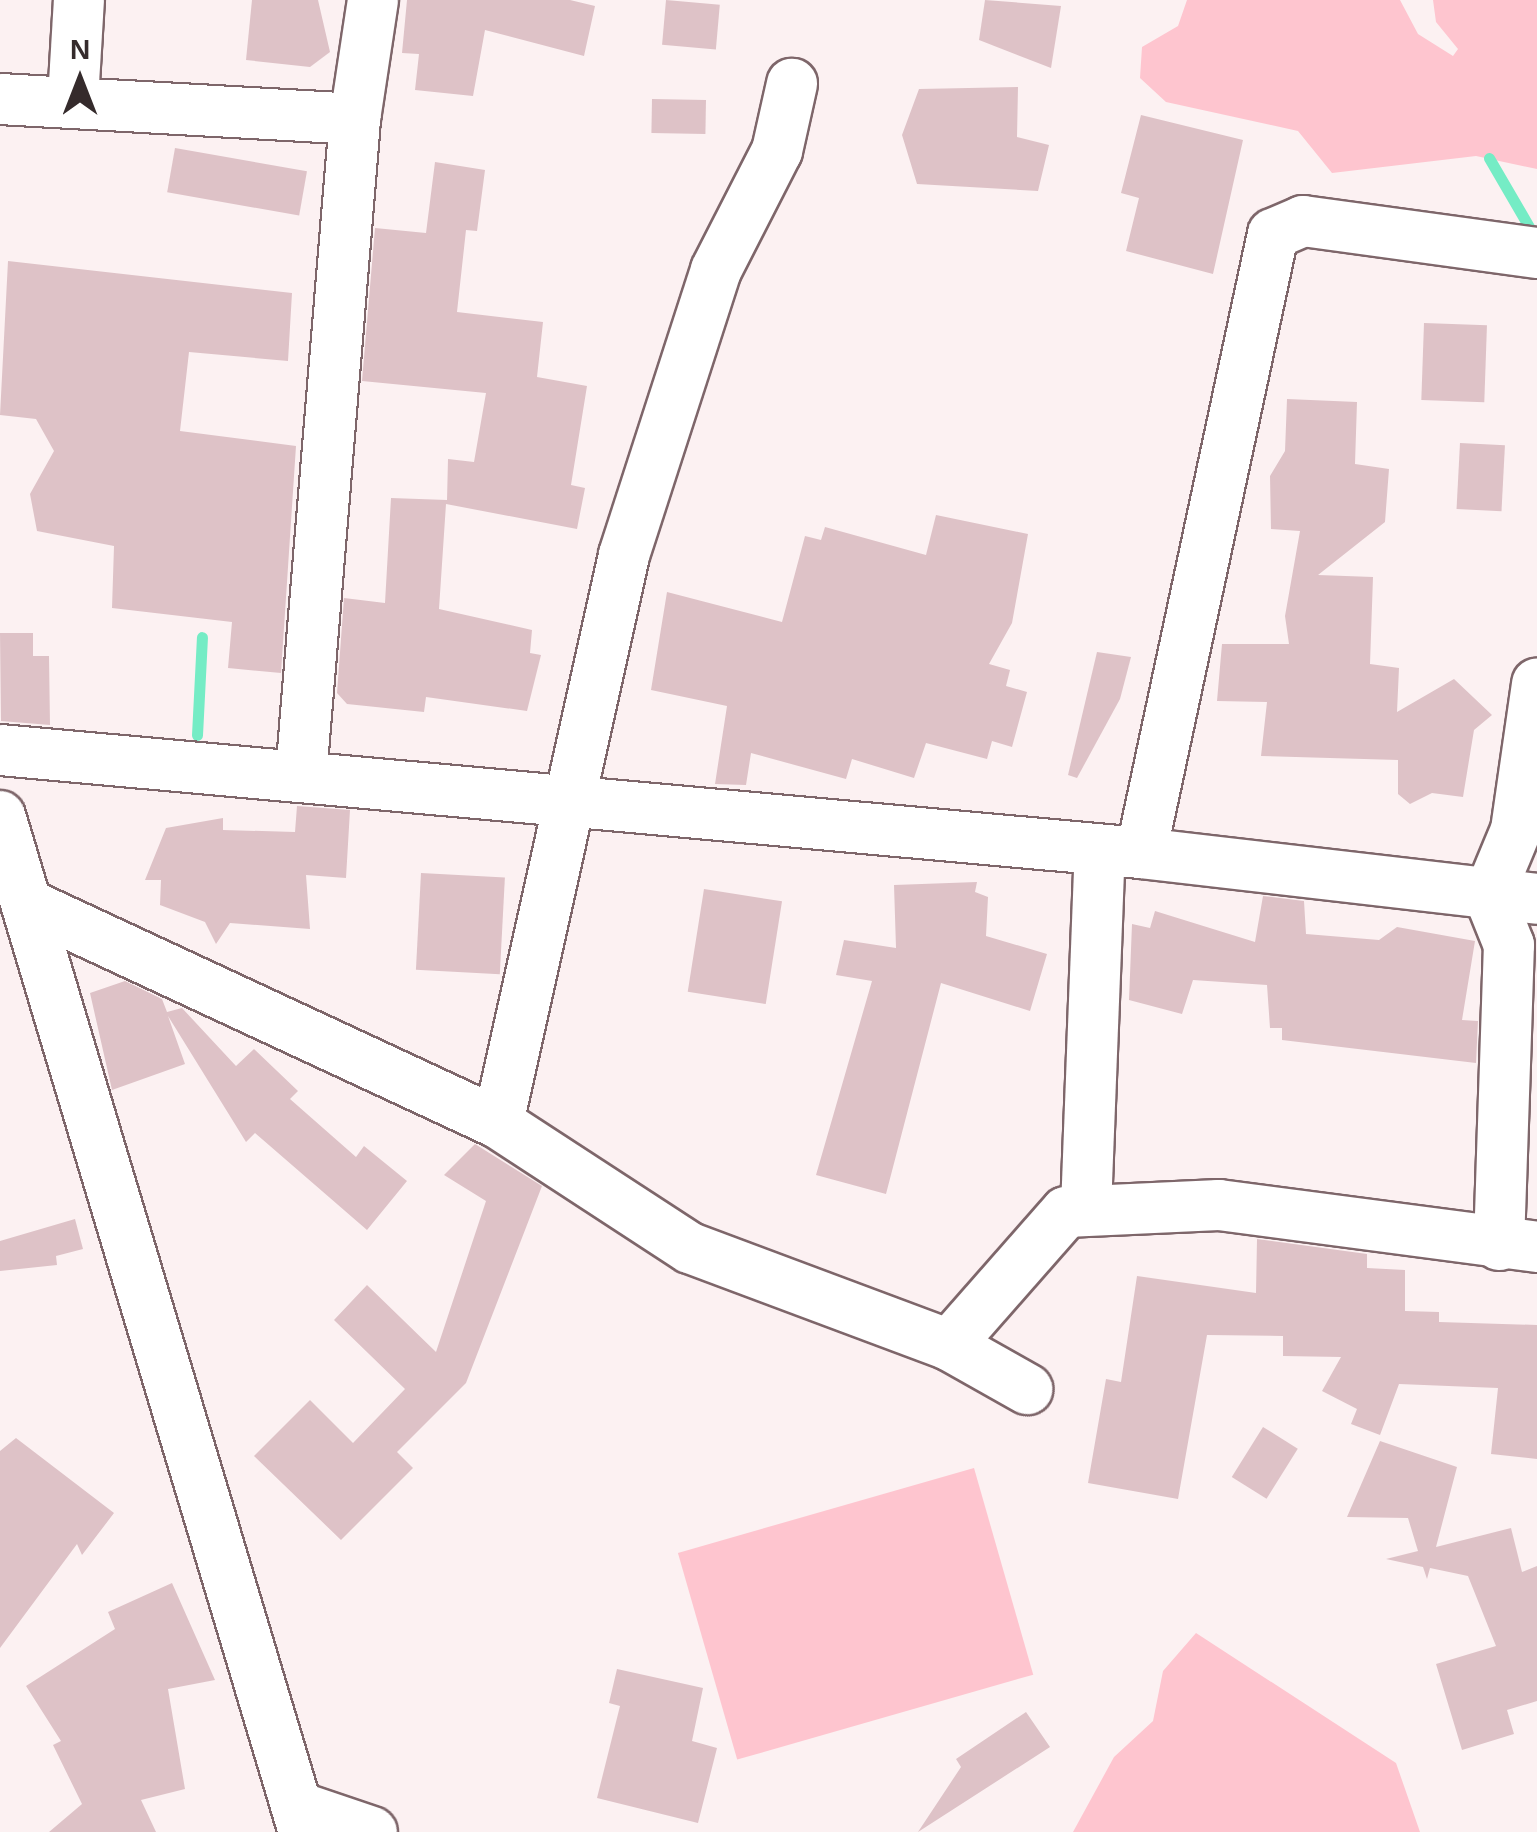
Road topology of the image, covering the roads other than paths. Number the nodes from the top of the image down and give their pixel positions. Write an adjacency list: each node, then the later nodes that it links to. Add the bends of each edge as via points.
1 (80, 0): 5 (street)
2 (373, 0): 6 (street)
3 (792, 84): 11 (street, via 778,151 716,270 624,555)
4 (0, 99): 5 (street)
5 (73, 100): 6 (street)
6 (355, 118): 10 (street)
7 (1537, 252): 13 (street, via 1303,220 1273,234)
8 (1537, 684): 14 (street)
9 (0, 750): 10 (street)
10 (301, 775): 11 (street)
11 (571, 808): 13 (street); 16 (street)
12 (0, 816): 15 (street)
13 (1120, 851): 14 (street); 17 (street)
14 (1513, 897): 18 (street)
15 (27, 904): 16 (street); 21 (street)
16 (498, 1123): 19 (street, via 690,1248)
17 (1086, 1209): 18 (street, via 1218,1204); 19 (street, via 1047,1224)
18 (1518, 1246)
19 (949, 1345): 20 (street)
20 (1027, 1389)
21 (301, 1820): 22 (street)
22 (372, 1832)

